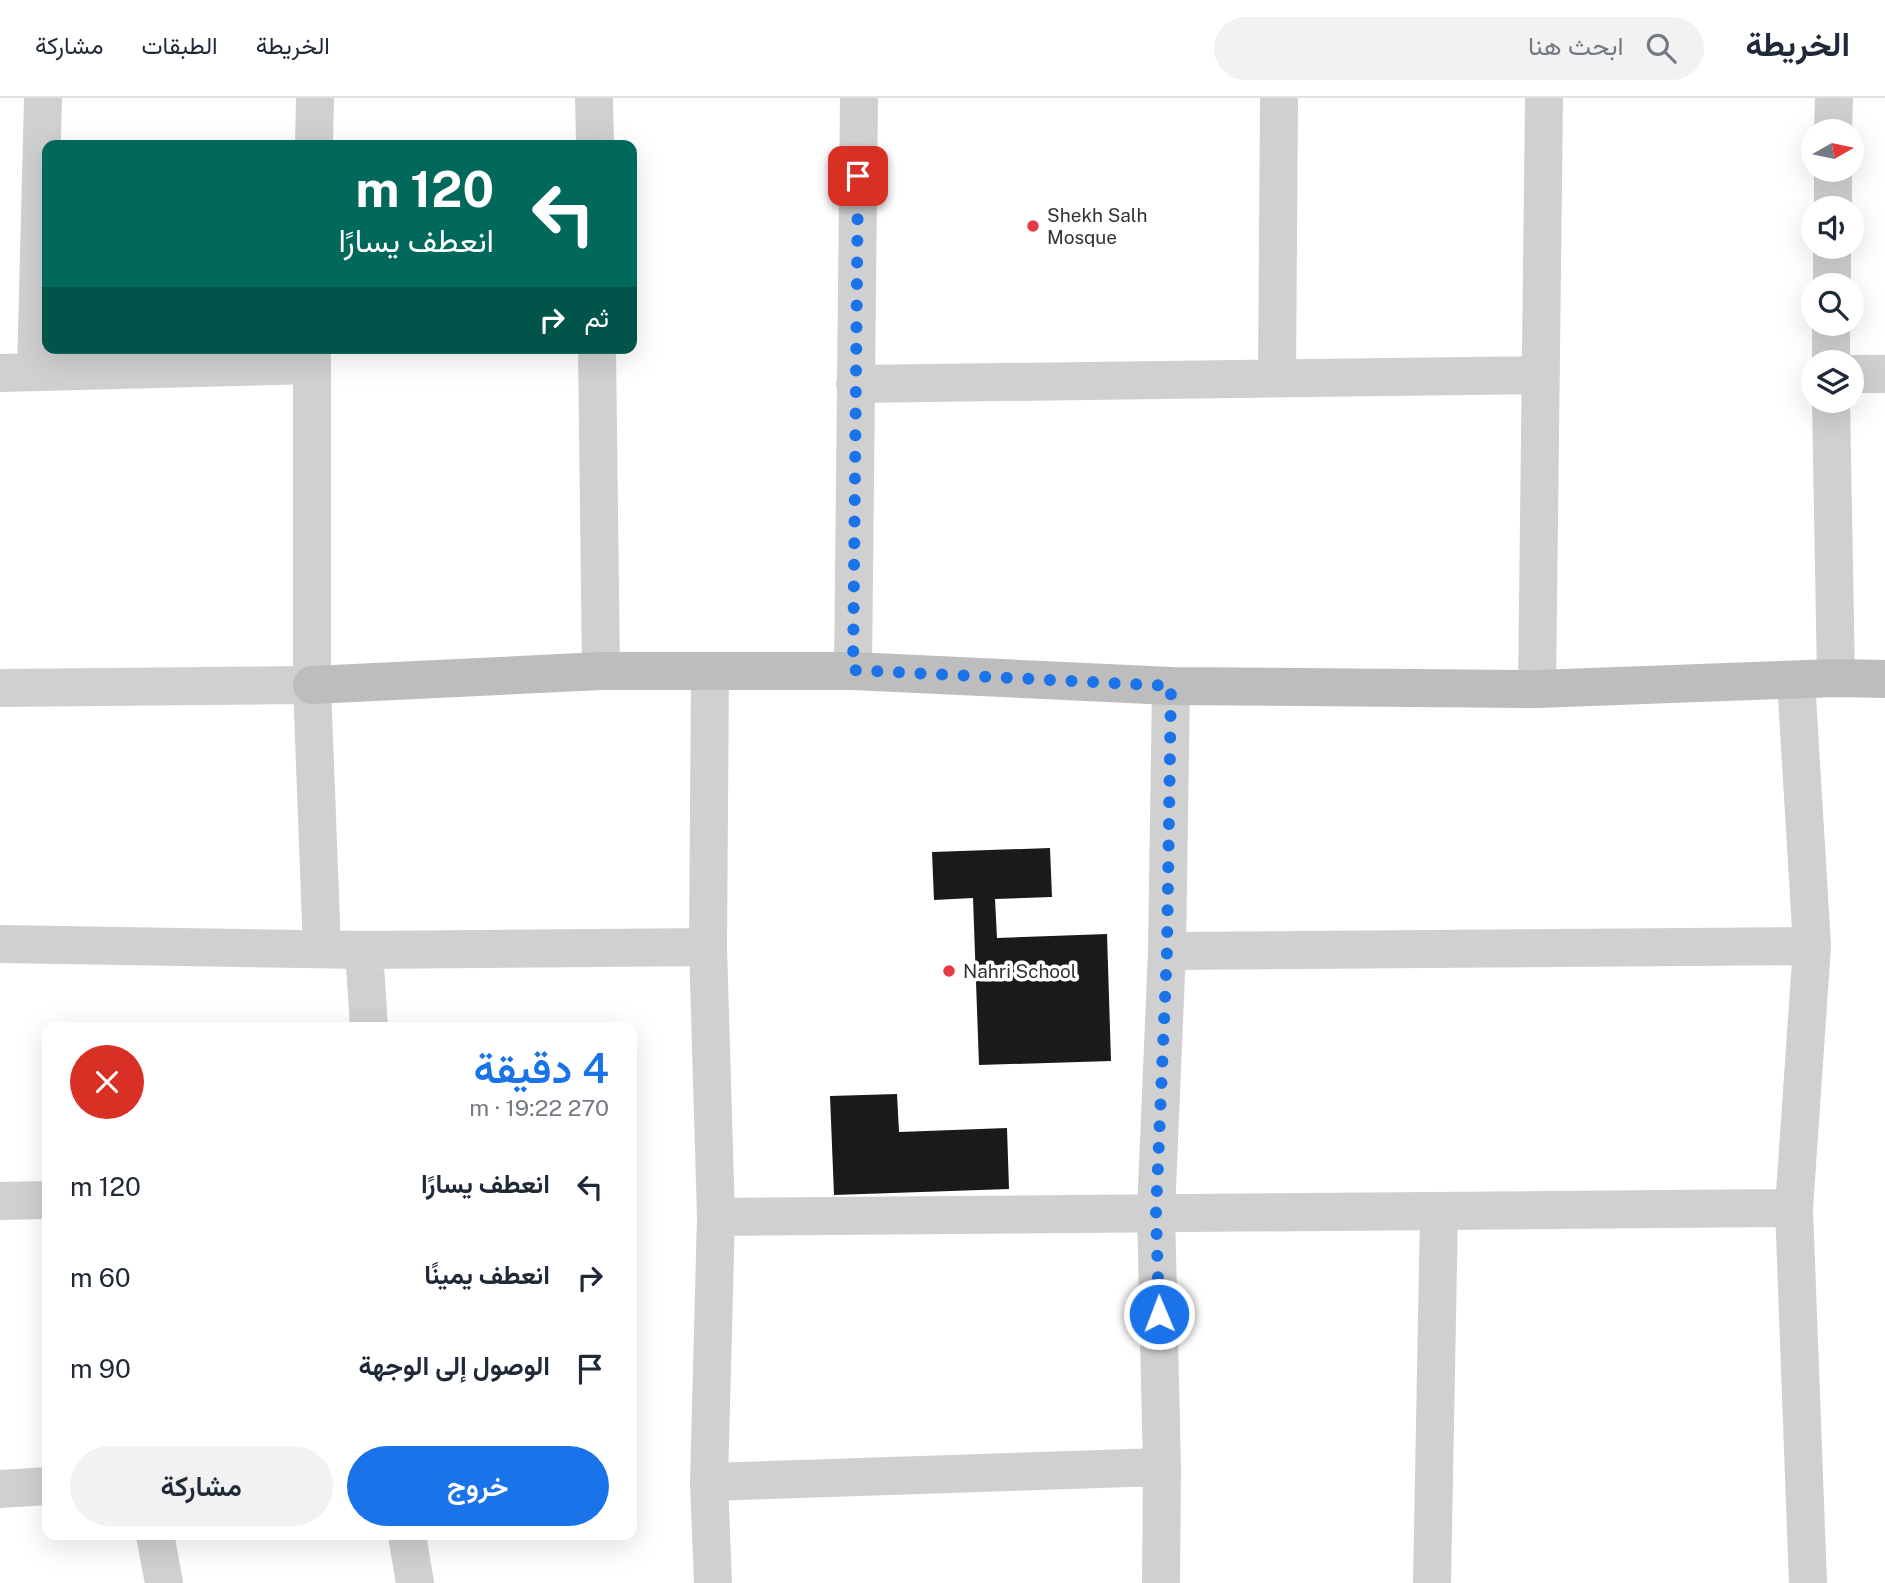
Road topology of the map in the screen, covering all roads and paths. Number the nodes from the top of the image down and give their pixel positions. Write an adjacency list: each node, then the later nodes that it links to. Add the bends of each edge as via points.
1 (43, 98): 13 (street)
2 (315, 98): 9 (street)
3 (594, 98): 10 (street)
4 (859, 98): 18 (street)
5 (1279, 98): 17 (street)
6 (1544, 98): 14 (street)
7 (1834, 98): 8 (street)
8 (1833, 119)
9 (314, 140)
10 (595, 140)
11 (597, 354): 21 (street)
12 (312, 357): 13 (street); 26 (street)
13 (18, 372)
14 (1541, 374): 17 (street); 29 (street)
15 (1864, 374): 16 (street)
16 (1885, 374)
17 (1278, 378): 18 (street)
18 (855, 384): 20 (street)
19 (1831, 413): 23 (street)
20 (853, 670): 22 (street); 27 (street)
21 (601, 671): 22 (street); 26 (street)
22 (710, 672): 32 (street)
23 (1836, 678): 24 (street); 25 (street)
24 (1885, 679)
25 (1796, 680): 29 (street); 31 (street)
26 (312, 685): 28 (street); 33 (street)
27 (1171, 686): 29 (street); 35 (street)
28 (0, 688)
29 (1537, 689)
30 (0, 944): 33 (street)
31 (1812, 946): 35 (street); 39 (street)
32 (708, 947): 34 (street); 42 (street)
33 (322, 949): 34 (street)
34 (364, 950): 36 (street)
35 (1167, 951): 40 (street)
36 (369, 1022)
37 (42, 1200): 38 (street)
38 (0, 1201)
39 (1794, 1208): 41 (street); 54 (street)
40 (1156, 1212): 41 (street); 42 (street); 43 (street)
41 (1439, 1212): 53 (street)
42 (716, 1217): 44 (street)
43 (1162, 1467): 44 (street); 52 (street)
44 (709, 1482): 51 (street)
45 (42, 1486): 46 (street)
46 (0, 1489)
47 (156, 1540): 49 (street)
48 (408, 1540): 50 (street)
49 (164, 1583)
50 (415, 1583)
51 (713, 1583)
52 (1161, 1583)
53 (1432, 1583)
54 (1808, 1583)

